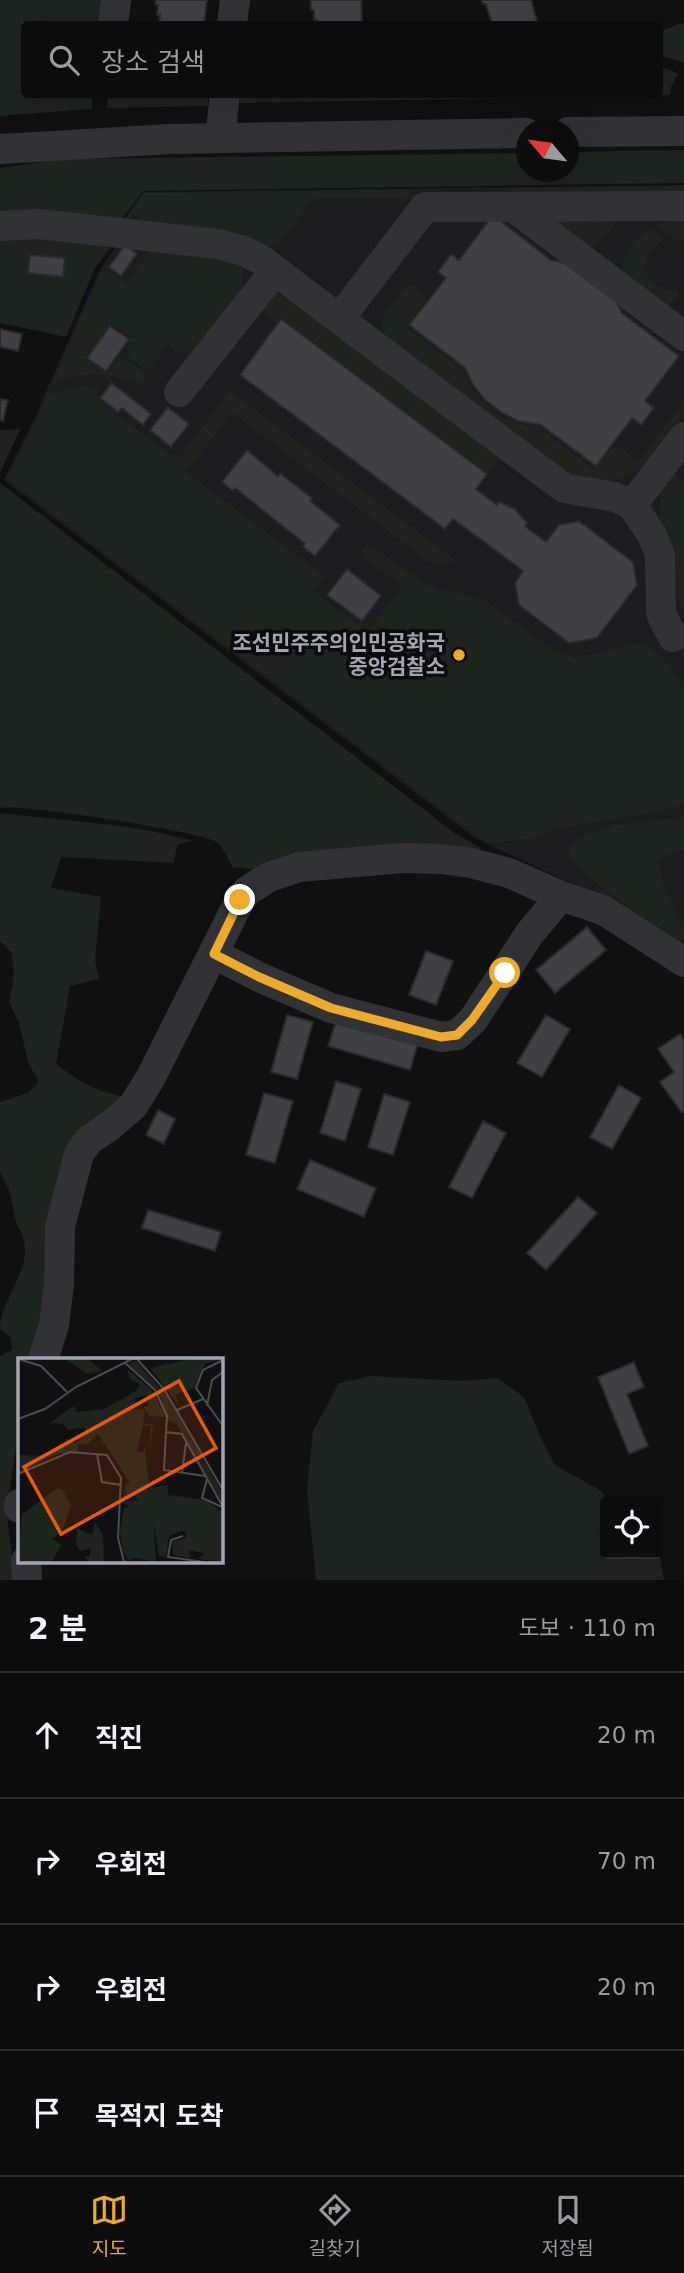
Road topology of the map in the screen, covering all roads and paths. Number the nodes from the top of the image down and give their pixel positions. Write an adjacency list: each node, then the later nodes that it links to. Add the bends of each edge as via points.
1 (116, 0): 3 (street)
2 (235, 0): 4 (street)
3 (113, 21)
4 (232, 21)
5 (225, 98): 9 (street)
6 (684, 131): 7 (street)
7 (579, 132)
8 (516, 133): 9 (street)
9 (220, 138): 10 (street)
10 (0, 149)
11 (684, 206): 12 (street)
12 (513, 207): 15 (street, via 425,207); 16 (street)
13 (0, 226): 14 (street, via 40,224 218,244 244,251)
14 (275, 271): 15 (street); 17 (street)
15 (339, 319): 19 (street, via 564,488 615,497)
16 (684, 336)
17 (179, 392)
18 (684, 437): 19 (street)
19 (632, 505): 20 (street, via 660,555 661,607)
20 (673, 637)
21 (561, 896): 22 (street, via 509,873 441,859 299,867 247,891); 22 (street, via 457,1035 441,1037 331,1008); 23 (street, via 603,910)
22 (214, 954): 24 (street, via 132,1107 89,1140 79,1154 60,1227 54,1325)
23 (684, 962)
24 (44, 1358)
25 (26, 1562): 26 (street)
26 (27, 1580)

